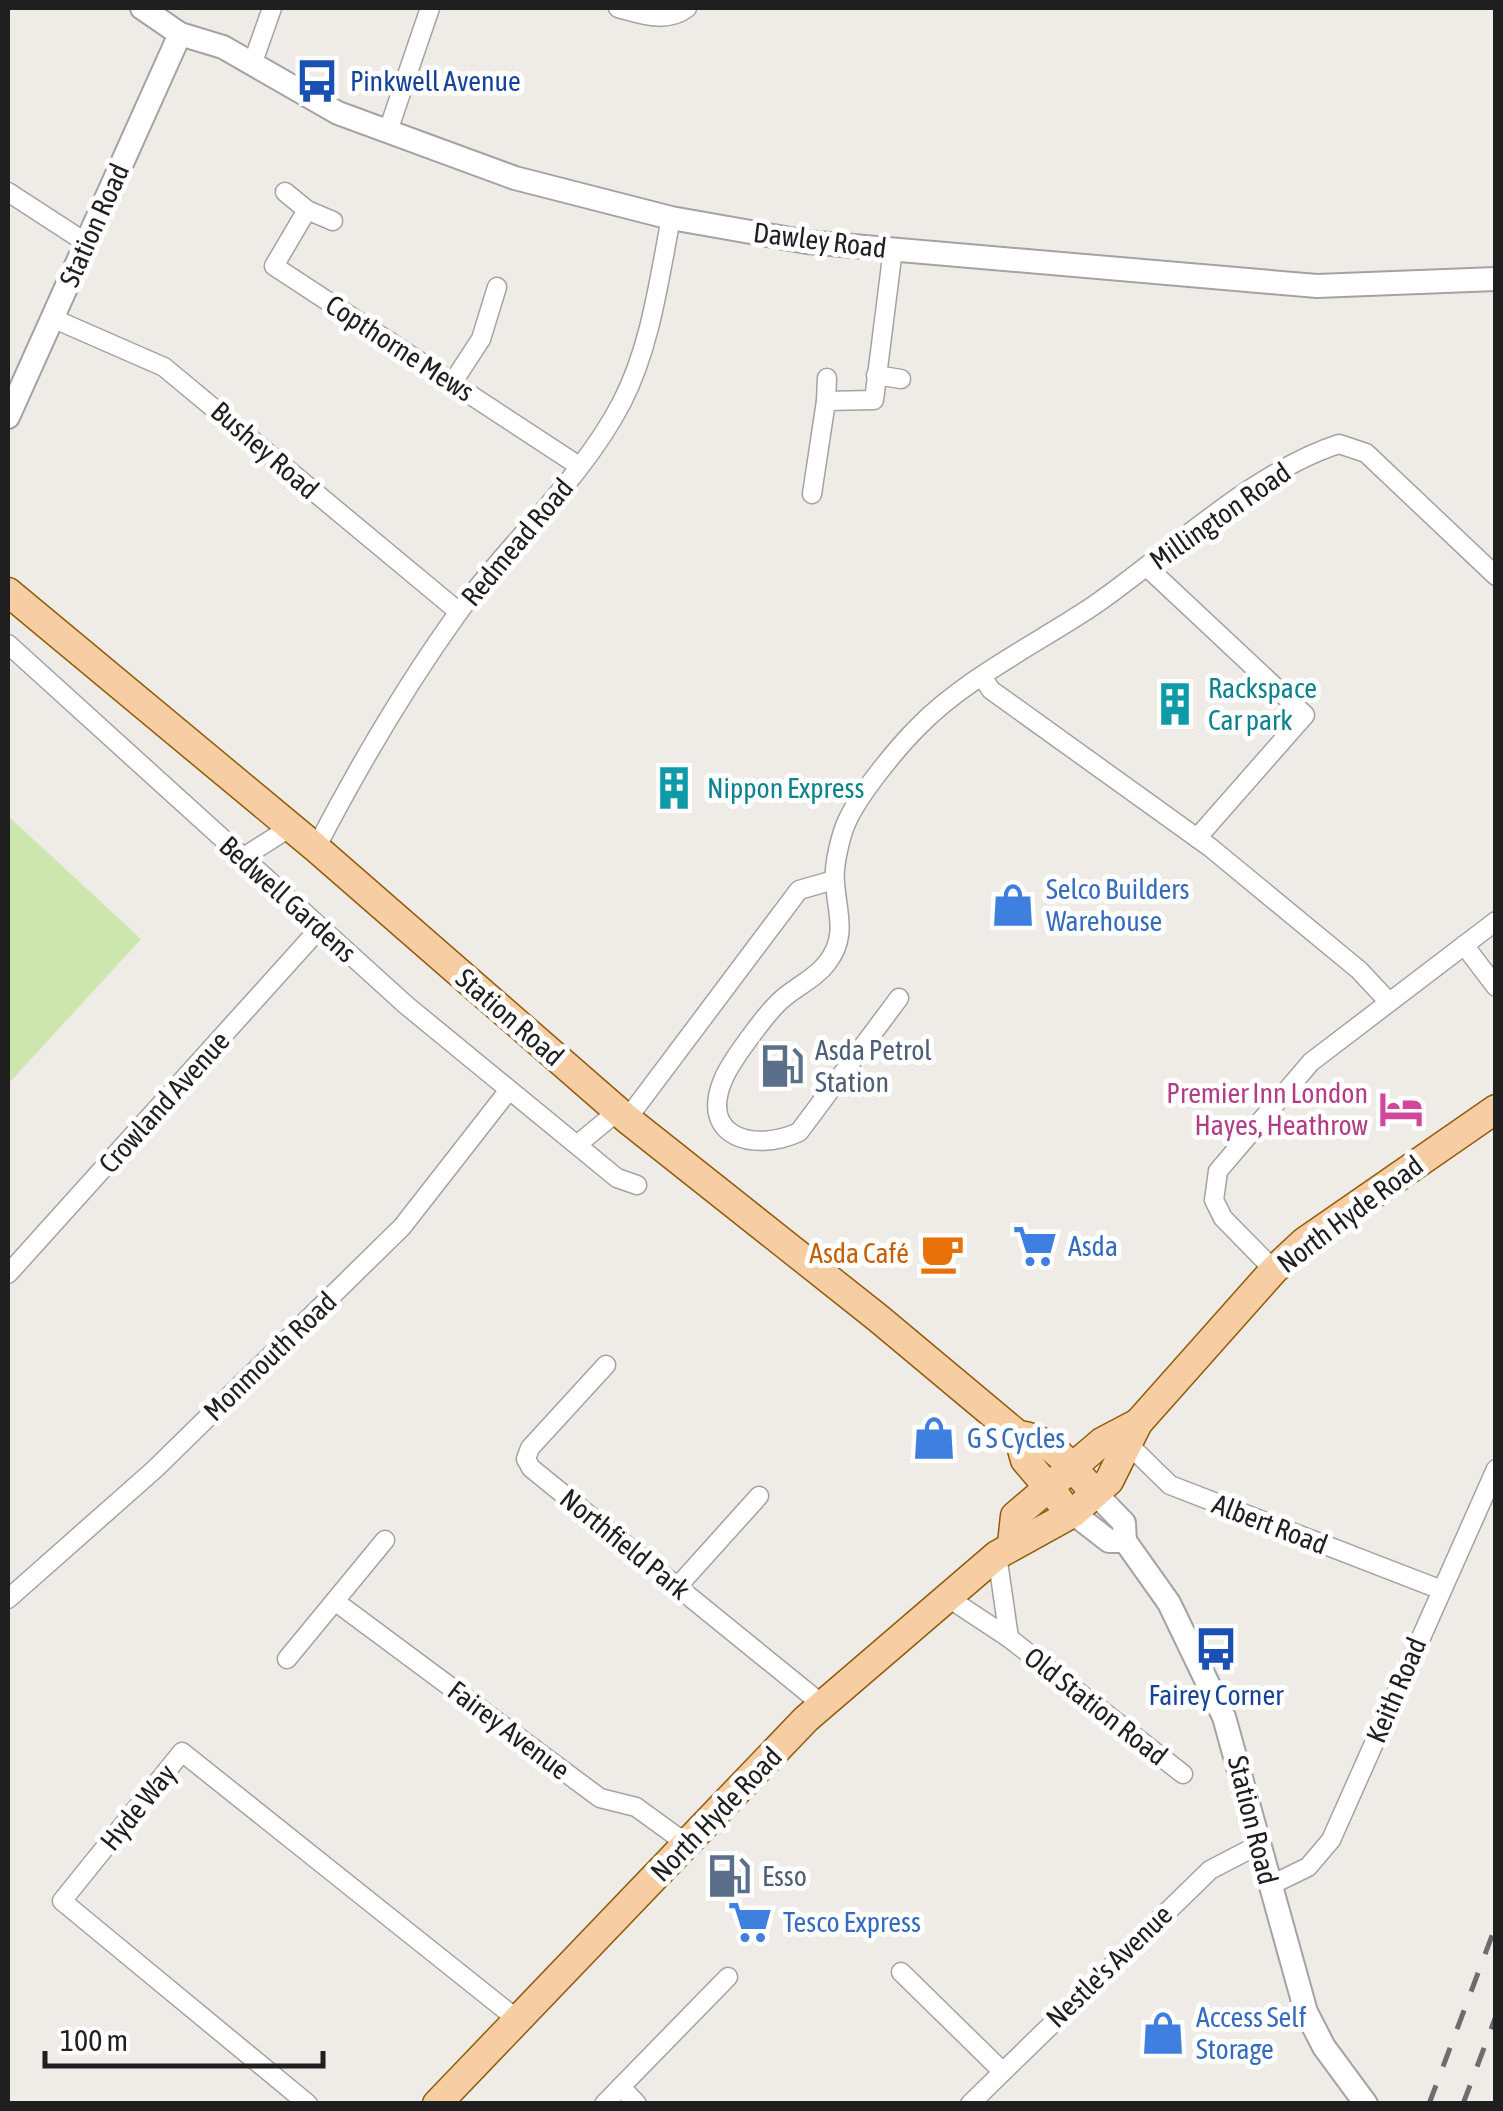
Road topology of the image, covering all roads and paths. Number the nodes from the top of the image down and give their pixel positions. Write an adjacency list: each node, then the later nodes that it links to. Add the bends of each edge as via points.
1 (142, 8): 6 (street, Dawley Road)
2 (272, 8): 7 (street)
3 (430, 8): 8 (street)
4 (618, 8): 5 (street, via 652,18)
5 (687, 8)
6 (180, 34): 7 (street, Dawley Road); 14 (street, Station Road)
7 (252, 62): 8 (street, Dawley Road, via 338,113)
8 (388, 131): 12 (street, Dawley Road, via 516,178)
9 (8, 192): 14 (street)
10 (285, 192): 11 (street)
11 (307, 210): 13 (street); 22 (street, Copthorne Mews, via 274,266)
12 (672, 218): 15 (street, Dawley Road, via 806,242); 25 (street, Redmead Road, via 648,332 622,402)
13 (333, 222)
14 (85, 242): 18 (street, Station Road)
15 (894, 249): 16 (street, Dawley Road, via 1318,286); 19 (street)
16 (1496, 278)
17 (497, 287): 22 (street, via 481,339)
18 (52, 318): 24 (street, Station Road); 30 (street, Bushey Road, via 164,368)
19 (876, 375): 21 (street); 23 (street, via 874,400)
20 (827, 378): 23 (street)
21 (902, 379)
22 (453, 382): 25 (street, Copthorne Mews)
23 (826, 401): 26 (street)
24 (8, 417)
25 (580, 466): 30 (street, Redmead Road)
26 (812, 494)
27 (1148, 568): 28 (street, Millington Road, via 1279,470 1338,444 1366,453); 32 (street, Millington Road); 34 (street, via 1305,715)
28 (1496, 576)
29 (8, 592): 33 (main road, Station Road)
30 (459, 612): 35 (street, Redmead Road, via 356,770)
31 (8, 644): 36 (street, Bedwell Gardens)
32 (983, 678): 34 (street); 37 (street, Millington Road, via 919,726 848,818)
33 (291, 828): 35 (main road, Station Road); 36 (street)
34 (1198, 838): 43 (street)
35 (316, 848): 46 (main road, Station Road)
36 (242, 858): 39 (street, Bedwell Gardens)
37 (834, 880): 42 (street, Millington Road, via 841,937 828,962 778,1002 722,1080 724,1124 738,1139 756,1144 799,1132); 46 (street, via 799,890)
38 (1496, 921): 40 (street)
39 (319, 929): 44 (street, Bedwell Gardens); 50 (street, Crowland Avenue)
40 (1464, 945): 41 (street); 43 (street)
41 (1496, 987)
42 (899, 998)
43 (1388, 1000): 49 (street, via 1300,1072 1218,1171 1214,1200 1223,1218)
44 (509, 1090): 47 (street, Bedwell Gardens); 66 (street, Monmouth Road, via 402,1228 155,1469)
45 (1496, 1109): 49 (main road, North Hyde Road, via 1304,1242)
46 (623, 1115): 47 (street); 53 (main road, Station Road)
47 (578, 1144): 48 (street, Bedwell Gardens, via 617,1178)
48 (637, 1186)
49 (1274, 1270): 52 (main road, North Hyde Road)
50 (8, 1274)
51 (606, 1365): 63 (street, Northfield Park, via 526,1459)
52 (1128, 1434): 54 (main road, North Hyde Road); 57 (main road, North Hyde Road, via 1112,1476); 64 (street, Albert Road, via 1170,1485)
53 (1018, 1436): 54 (main road, Station Road, via 1036,1437); 56 (main road, Station Road, via 1023,1456)
54 (1072, 1466): 56 (main road, North Hyde Road); 57 (main road, Station Road)
55 (1496, 1469): 64 (street, Keith Road)
56 (1046, 1488): 59 (main road, Station Road); 62 (main road, North Hyde Road, via 1012,1520)
57 (1095, 1493): 59 (main road, North Hyde Road); 61 (street, Station Road, via 1124,1523)
58 (759, 1496): 63 (street)
59 (1073, 1513): 61 (street, Station Road, via 1108,1541); 62 (main road, North Hyde Road)
60 (385, 1540): 67 (street)
61 (1125, 1541): 73 (street, Station Road, via 1169,1603 1224,1717)
62 (1004, 1549): 65 (main road, North Hyde Road); 68 (street, Old Station Road)
63 (678, 1586): 70 (street, Northfield Park)
64 (1439, 1589): 74 (street, Keith Road, via 1331,1840 1308,1867)
65 (946, 1597): 68 (street, Old Station Road); 70 (main road, North Hyde Road)
66 (8, 1599)
67 (336, 1602): 69 (street); 72 (street, Fairey Avenue, via 600,1798 636,1806)
68 (1009, 1638): 71 (street, Old Station Road)
69 (287, 1659)
70 (823, 1705): 72 (main road, North Hyde Road)
71 (1184, 1774)
72 (687, 1844): 77 (main road, North Hyde Road)
73 (1260, 1844): 74 (street, Station Road); 78 (street, Nestle's Avenue, via 1210,1870)
74 (1269, 1886): 85 (street, Station Road, via 1306,2012)
75 (901, 1972): 78 (street)
76 (728, 1977): 79 (street)
77 (518, 2020): 80 (street, Hyde Way, via 182,1752 62,1901); 81 (main road, North Hyde Road)
78 (1002, 2070): 84 (street, Nestle's Avenue)
79 (620, 2086): 82 (street); 83 (street)
80 (308, 2104)
81 (437, 2104)
82 (604, 2104)
83 (638, 2104)
84 (970, 2104)
85 (1366, 2104)

